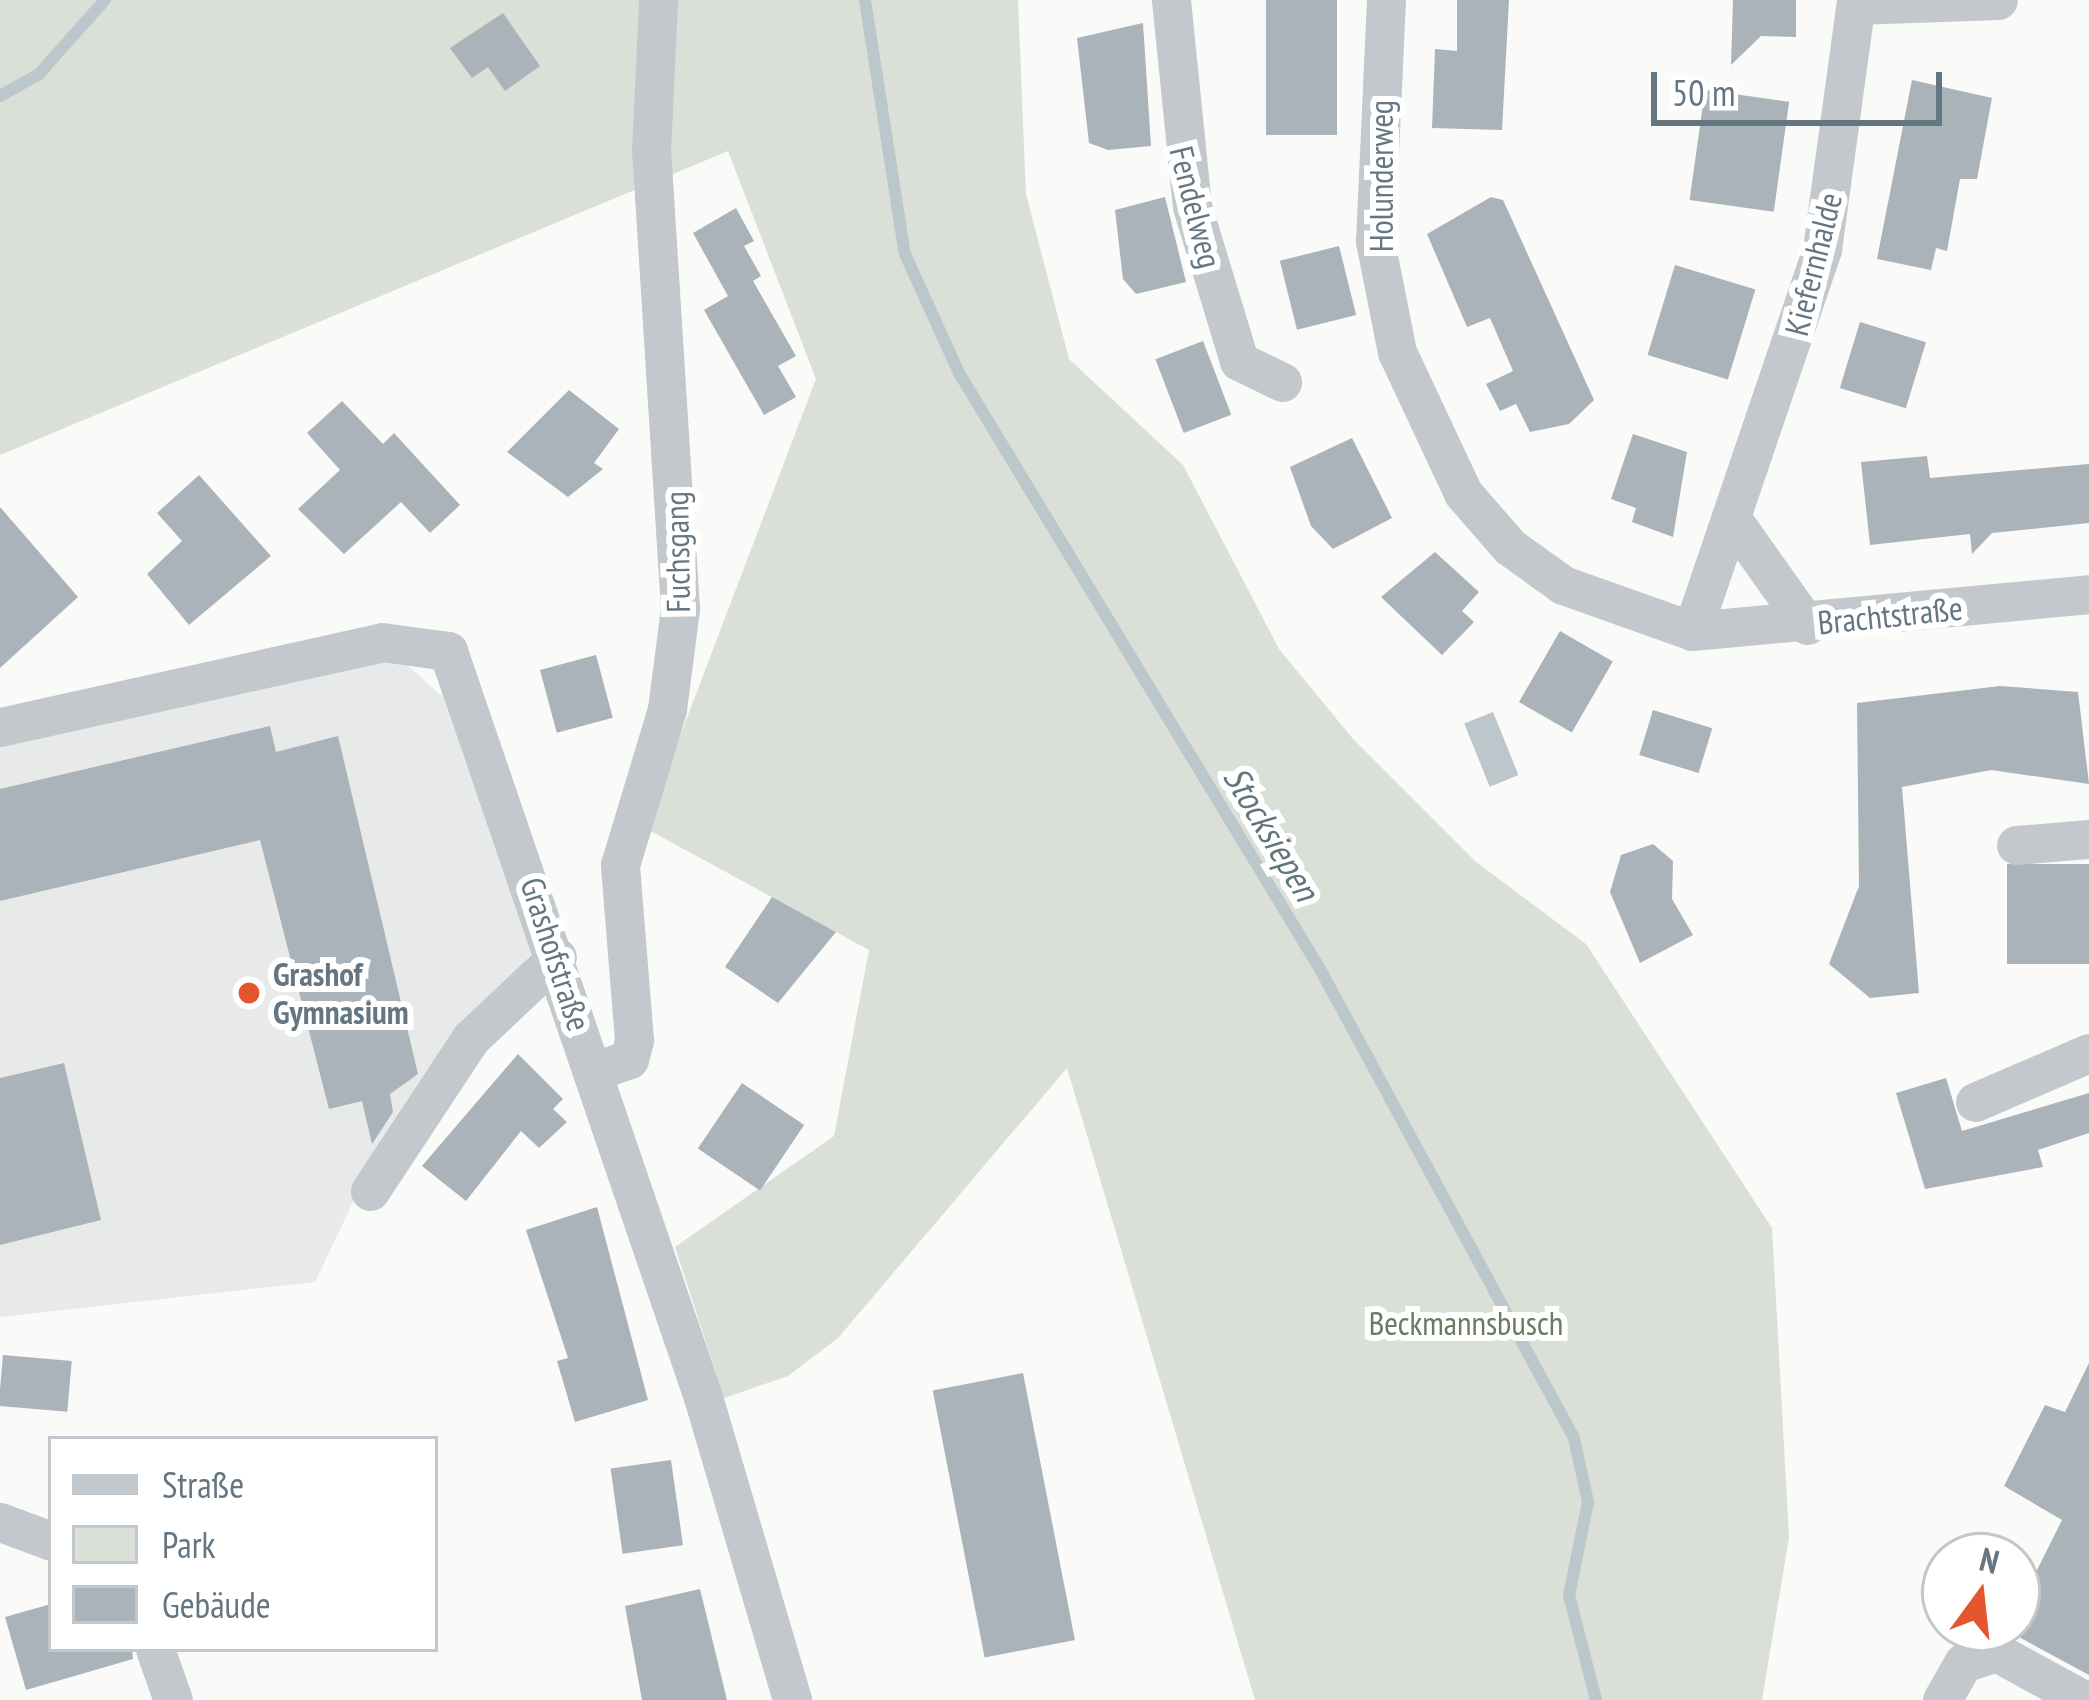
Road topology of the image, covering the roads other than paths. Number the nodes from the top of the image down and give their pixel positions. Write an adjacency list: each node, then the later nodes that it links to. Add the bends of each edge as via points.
1 (658, 0): 16 (street, Fuchsgang, via 651,151 680,609 667,709 620,865 634,1040 629,1059)
2 (1171, 0): 6 (street, Fendelweg, via 1192,206 1239,362)
3 (1386, 0): 10 (street, Holunderweg, via 1376,241 1414,399 1463,493 1510,547 1563,585)
4 (1998, 0): 5 (street)
5 (1856, 2): 7 (street, Kiefernhalde, via 1822,249)
6 (1282, 382)
7 (1732, 519): 9 (street); 10 (street, Kiefernhalde)
8 (2089, 594): 9 (street, Brachtstraße)
9 (1807, 625): 10 (street, Brachtstraße)
10 (1691, 631)
11 (0, 727): 14 (street, Grashofstraße, via 431,640 470,692)
12 (2089, 839): 13 (street)
13 (2016, 845)
14 (557, 957): 16 (street, Grashofstraße); 18 (street, via 471,1038)
15 (2089, 1053): 17 (street)
16 (595, 1071): 23 (street, Grashofstraße)
17 (1975, 1102)
18 (370, 1191)
19 (0, 1522): 20 (street)
20 (48, 1540)
21 (156, 1652): 22 (street)
22 (173, 1700)
23 (792, 1700)
24 (1942, 1700): 25 (street, via 1963,1663 1996,1652)
25 (2084, 1700)

